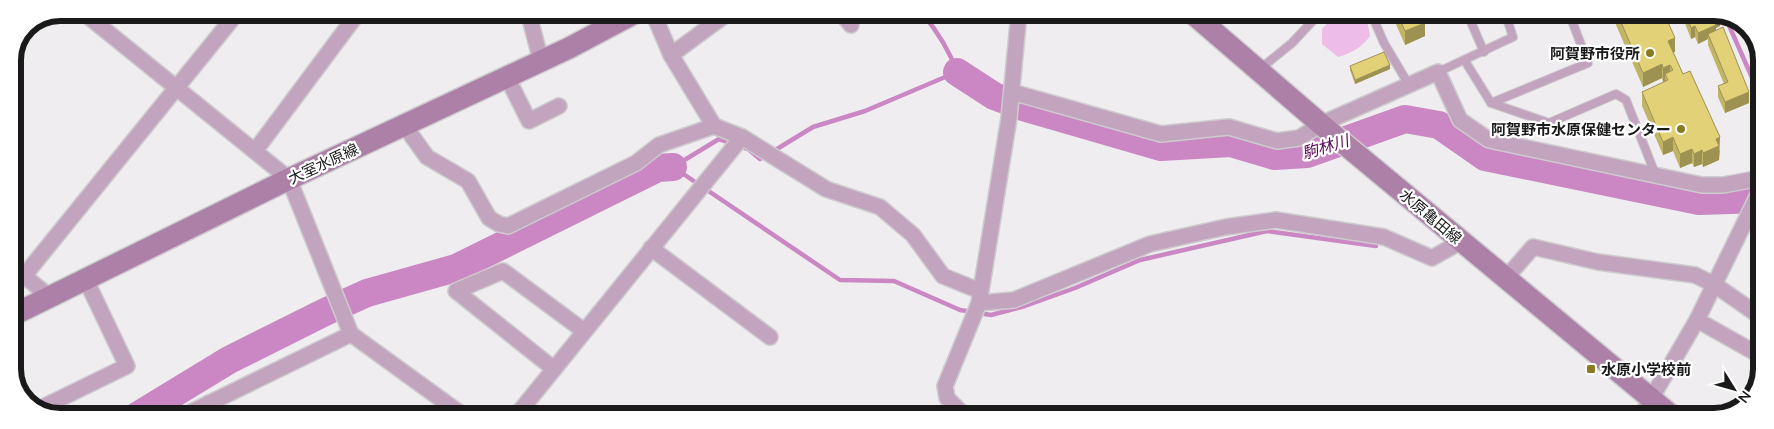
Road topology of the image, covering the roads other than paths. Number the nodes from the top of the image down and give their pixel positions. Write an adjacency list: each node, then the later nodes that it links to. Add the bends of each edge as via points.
1 (95, 21): 25 (street)
2 (231, 21): 25 (street)
3 (352, 21): 33 (street)
4 (531, 21): 19 (street)
5 (620, 21): 19 (main road, 大室水原線)
6 (656, 21): 18 (street)
7 (717, 21): 18 (street)
8 (848, 21): 16 (street)
9 (1018, 21): 26 (street)
10 (1201, 21): 21 (main road, 水原亀田線)
11 (1313, 21): 21 (lane)
12 (1374, 21): 24 (lane)
13 (1470, 21): 17 (lane)
14 (1508, 21): 17 (lane, via 1513,37)
15 (1573, 21): 27 (lane, via 1588,63)
16 (851, 25)
17 (1484, 52): 20 (lane)
18 (671, 55): 30 (street)
19 (542, 61): 23 (main road, 大室水原線)
20 (1465, 61): 22 (lane); 27 (lane)
21 (1259, 70): 31 (main road, 水原亀田線)
22 (1438, 72): 24 (street); 34 (street, via 1460,120 1489,140)
23 (507, 78): 28 (street, via 529,121); 29 (main road, 大室水原線)
24 (1409, 85): 31 (street)
25 (177, 88): 33 (street); 40 (street)
26 (1012, 92): 31 (street, via 1161,134 1229,127 1278,141 1299,138); 46 (street)
27 (1491, 103): 34 (lane, via 1549,123 1616,94 1626,100)
28 (559, 106)
29 (404, 125): 30 (street, via 427,157 468,181 490,218 508,226 636,163 659,145); 35 (main road, 大室水原線)
30 (714, 126): 32 (street)
31 (1326, 128): 38 (main road, 水原亀田線)
32 (742, 137): 39 (street); 46 (street, via 826,189 880,207 913,235 943,276)
33 (255, 151): 35 (street)
34 (1656, 176): 36 (street, via 1716,185)
35 (289, 179): 43 (main road, 大室水原線); 51 (street)
36 (1753, 180)
37 (1753, 206): 44 (street)
38 (1462, 241): 42 (main road, 水原亀田線); 46 (street, via 1432,258 1384,237 1276,220 1150,244 1014,300)
39 (651, 248): 50 (street); 52 (street)
40 (21, 269)
41 (21, 274): 45 (street)
42 (1506, 278): 44 (street, via 1533,247 1598,262 1695,275); 62 (main road, 水原亀田線)
43 (86, 280): 45 (main road, 大室水原線); 56 (street, via 127,366)
44 (1715, 285): 48 (street); 49 (street)
45 (50, 297): 47 (main road, 大室水原線)
46 (979, 297): 61 (street, via 945,386 947,398)
47 (21, 311)
48 (1753, 311)
49 (1697, 320): 53 (street); 62 (street)
50 (584, 331): 54 (street); 54 (street, via 503,271 456,291)
51 (351, 334): 55 (street); 59 (street)
52 (770, 337)
53 (1753, 352)
54 (554, 369): 60 (street)
55 (209, 403): 57 (street); 58 (street)
56 (46, 406)
57 (199, 408)
58 (215, 408)
59 (453, 408)
60 (522, 408)
61 (957, 408)
62 (1646, 408)

